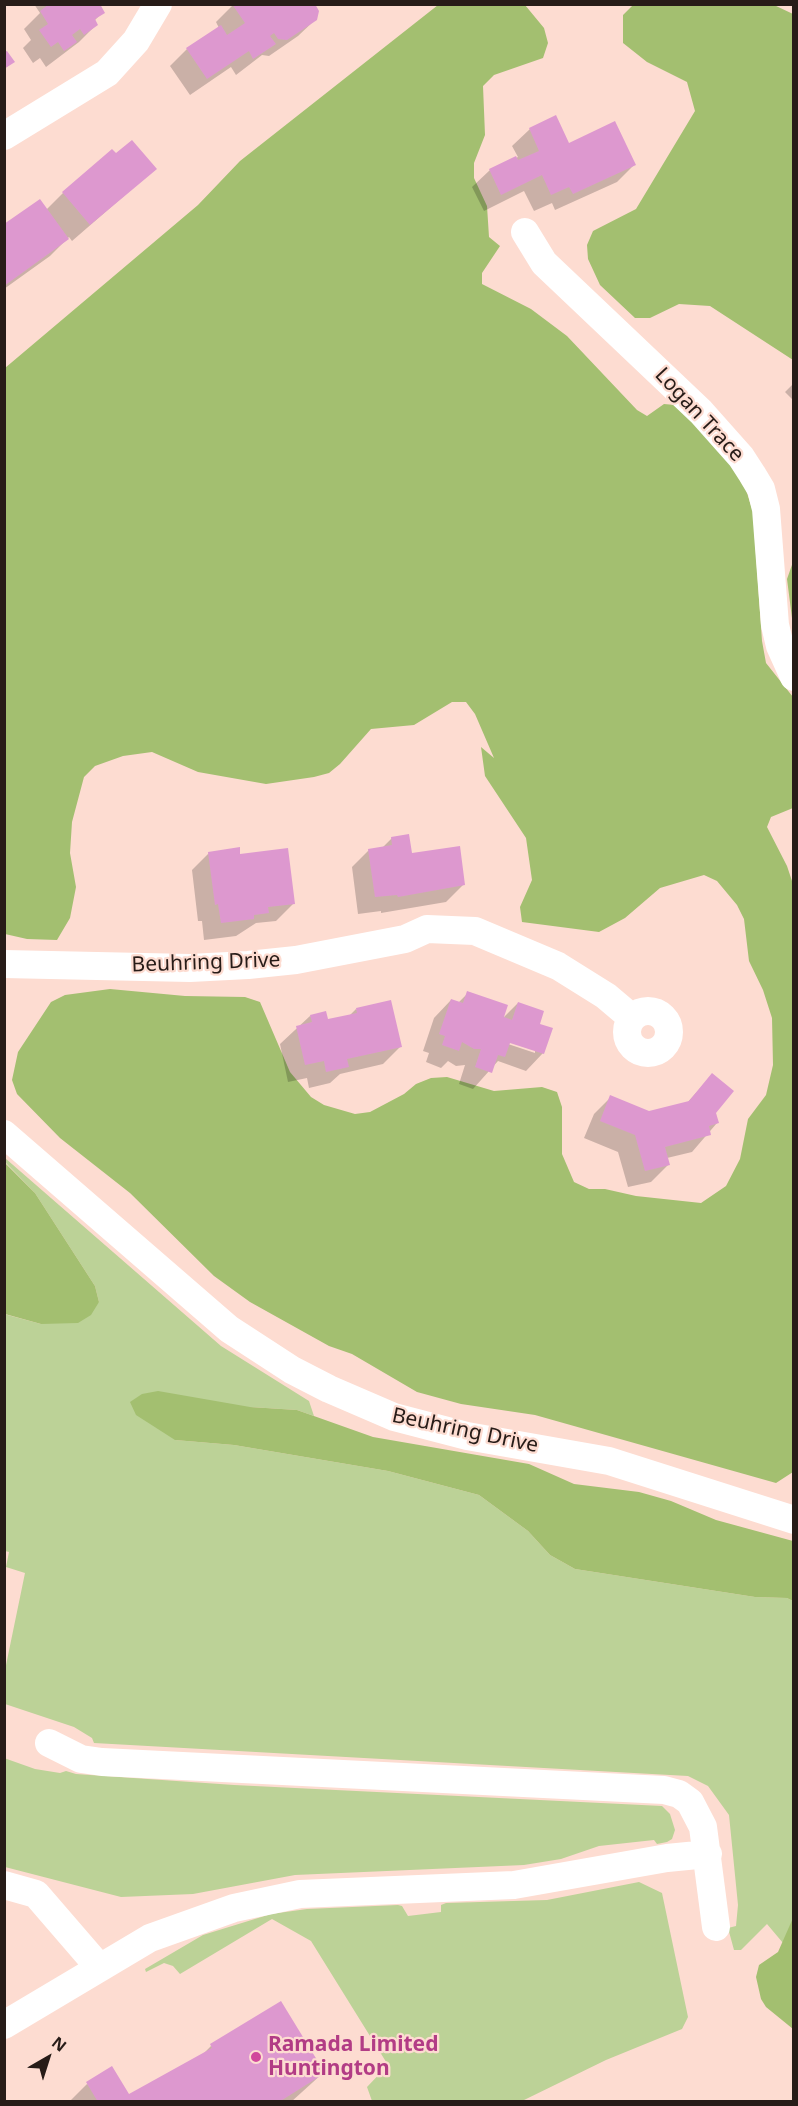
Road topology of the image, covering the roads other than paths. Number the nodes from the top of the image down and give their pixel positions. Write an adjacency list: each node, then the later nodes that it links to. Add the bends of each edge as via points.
1 (158, 4): 2 (street, via 136,41 107,72)
2 (4, 136)
3 (525, 232): 4 (street, Logan Trace, via 544,263 701,412 752,474 766,509 775,625)
4 (794, 677)
5 (4, 964): 6 (street, Beuhring Drive, via 219,967 296,960 405,939 427,929 475,931 558,966)
6 (632, 1017)
7 (4, 1134): 8 (street, Beuhring Drive, via 212,1316 262,1352 329,1389 394,1417 467,1436 609,1461)
8 (794, 1521)
9 (49, 1743): 10 (street, via 81,1759 102,1762 664,1790 679,1794 698,1814)
10 (708, 1854): 12 (street); 13 (street, via 514,1885 290,1896 234,1908 184,1925 150,1938)
11 (4, 1885): 13 (street, via 36,1894)
12 (716, 1927)
13 (99, 1967): 14 (street)
14 (4, 2025)

